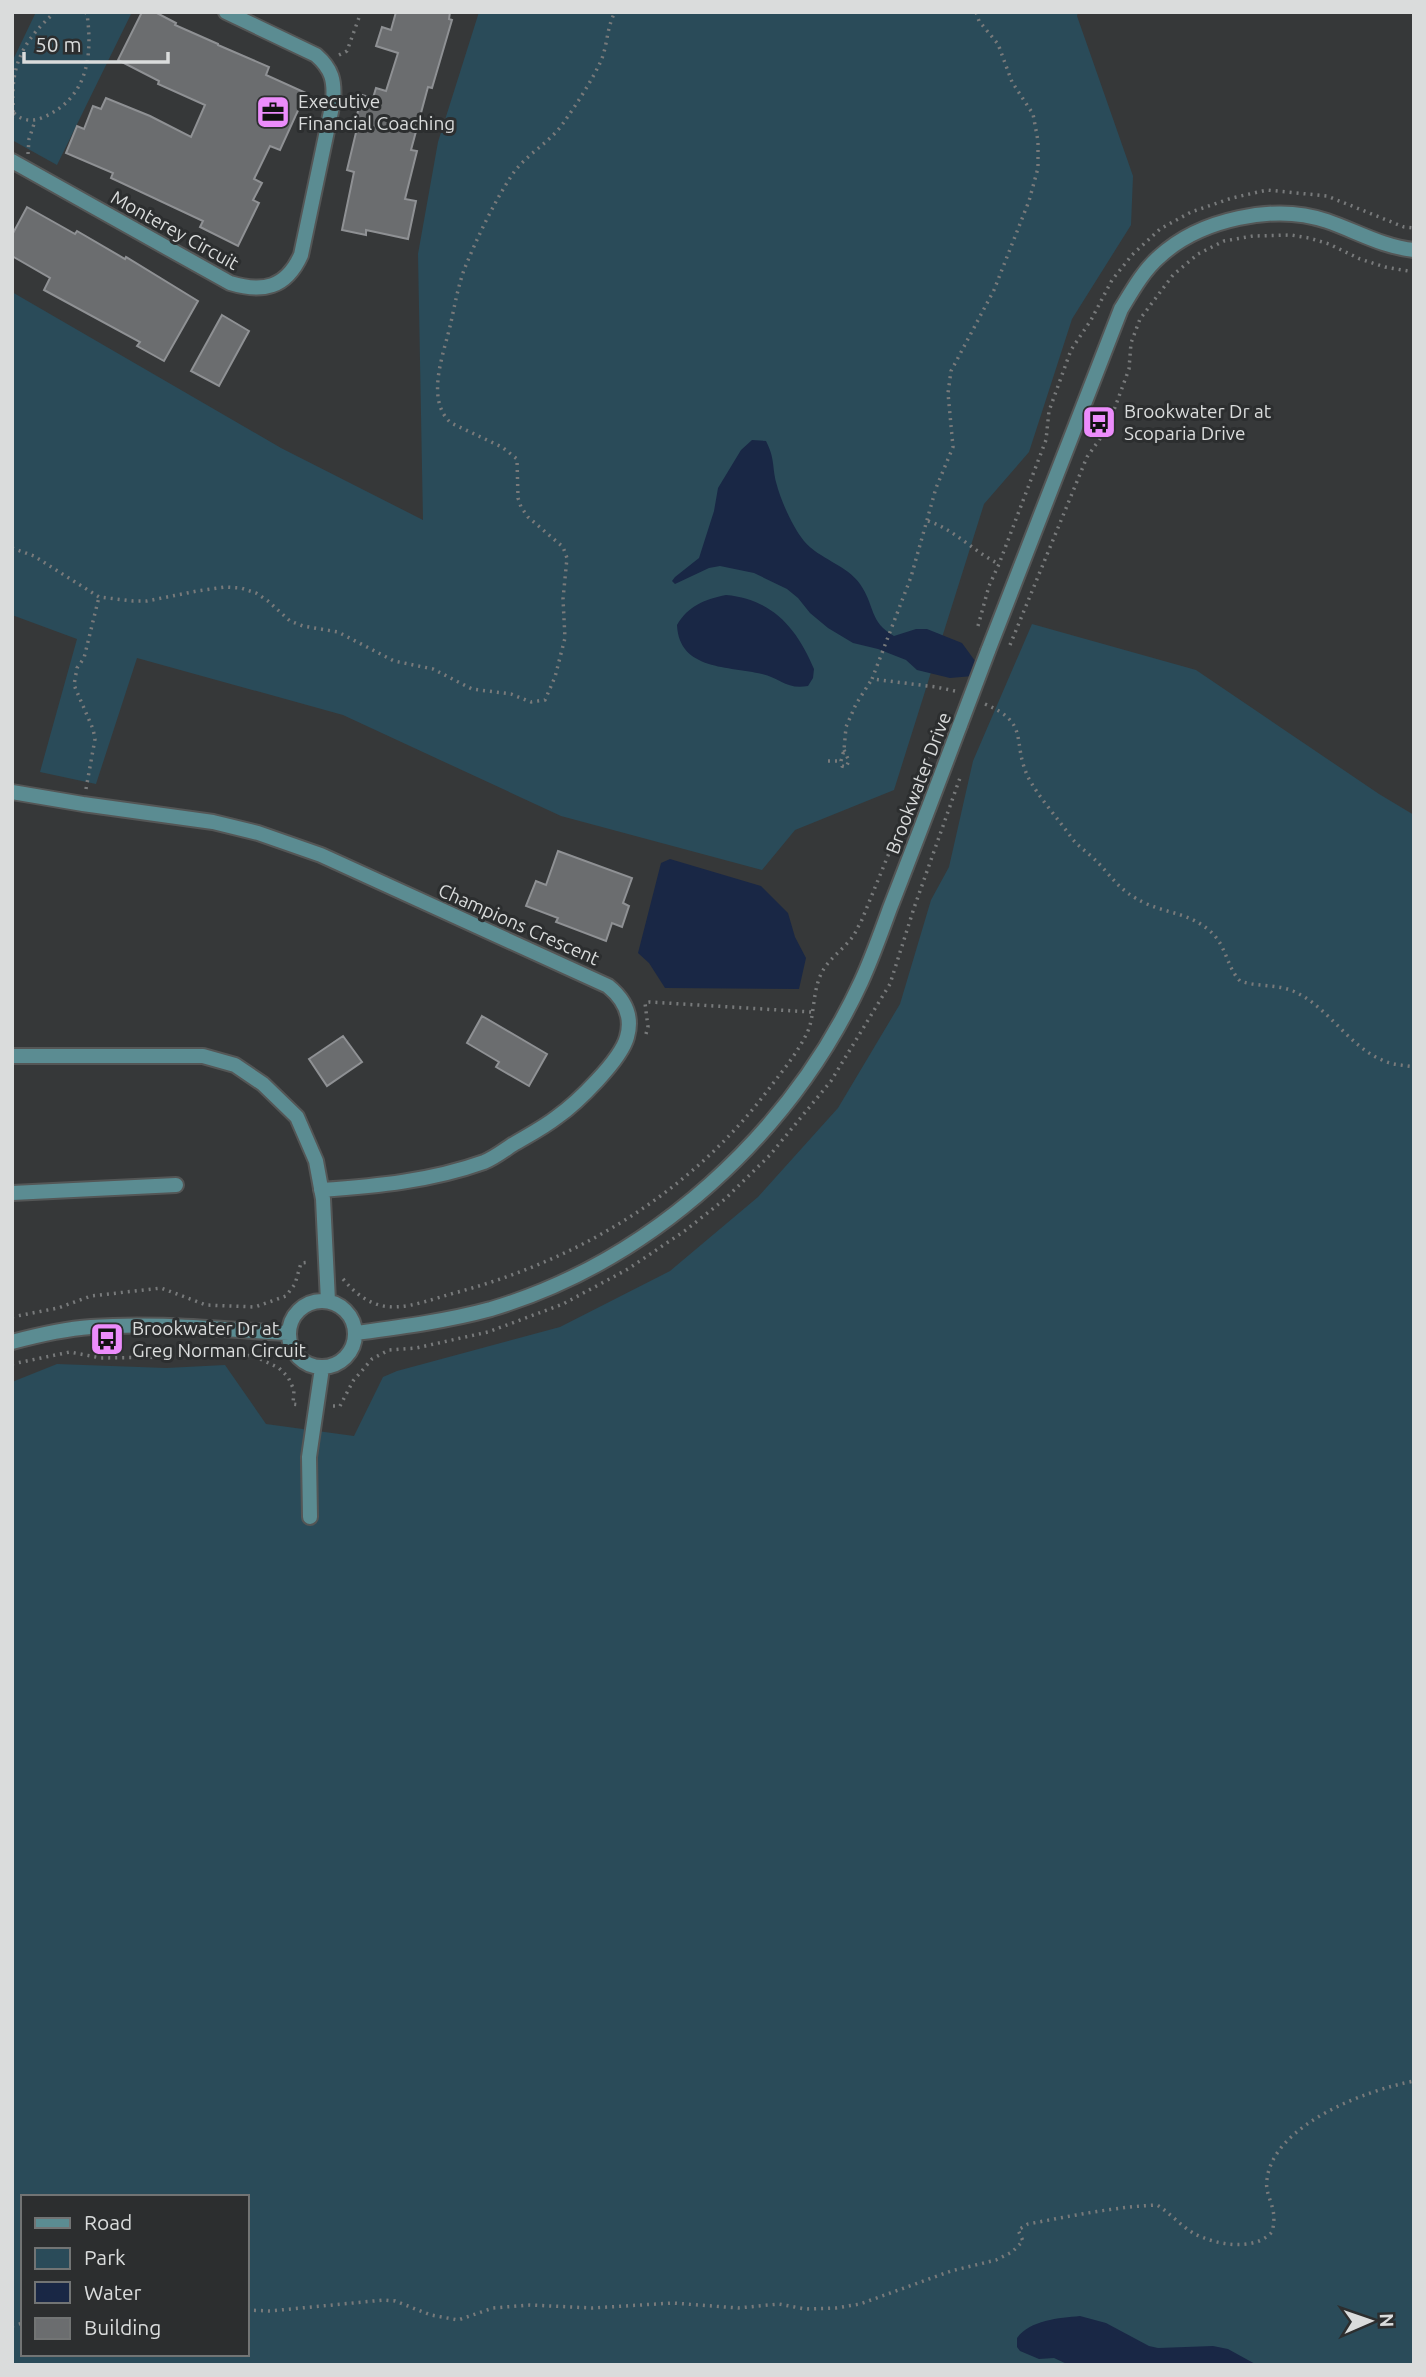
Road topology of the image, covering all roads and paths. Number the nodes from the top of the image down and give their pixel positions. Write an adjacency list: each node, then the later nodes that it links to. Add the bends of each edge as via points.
1 (55, 12): 8 (path, via 18,58)
2 (226, 12): 7 (street)
3 (361, 12): 7 (path, via 347,51)
4 (615, 12): 19 (path, via 600,63 564,123 510,177 476,243 459,286 438,386 444,417 517,459 522,507 563,547 567,558 565,638 545,700 531,702 511,694 472,689 433,669 394,661 338,632 296,624 262,597 241,588 147,601)
5 (976, 12): 16 (path, via 998,44 1012,82 1033,114 1039,156 1029,201 994,290 951,371 948,393 953,447)
6 (87, 13): 10 (path, via 85,73 75,94)
7 (325, 63): 12 (street, Monterey Circuit, via 334,85 334,102 301,255 283,281 266,288 230,283)
8 (14, 113): 9 (path); 10 (path)
9 (12, 119)
10 (36, 121): 12 (path, via 28,156)
11 (12, 161): 12 (street, Monterey Circuit)
12 (37, 175)
13 (1414, 228): 18 (path, via 1327,196 1268,190 1191,212 1160,229 1112,281 1071,350 1049,411 1046,440)
14 (1414, 250): 44 (street, Brookwater Drive, bridge, via 1325,220 1287,214 1225,221 1160,256 1121,309 862,981 813,1068 744,1152 694,1200 620,1252 568,1279 492,1308)
15 (1414, 272): 21 (path, via 1385,267 1329,244 1291,235 1224,242 1198,254 1173,275 1140,319 1131,343 1129,369 1107,429 1087,457)
16 (928, 521): 18 (path); 22 (path)
17 (12, 548): 19 (path, via 34,556)
18 (999, 564): 20 (path)
19 (99, 597): 31 (path, via 74,685 95,739)
20 (976, 633)
21 (1006, 656)
22 (872, 679): 23 (path); 26 (path, via 846,727)
23 (956, 692)
24 (981, 702): 35 (path, via 1013,721 1032,784 1073,839 1121,889 1149,905 1192,918 1211,932 1240,981 1293,991 1375,1057)
25 (938, 732): 32 (path, via 860,922 852,939 821,974)
26 (844, 750): 28 (path); 28 (path, via 849,764 842,766)
27 (828, 761): 28 (path)
28 (841, 761)
29 (962, 769): 48 (path, via 890,984 831,1081 770,1155 686,1230 617,1275 563,1304 488,1332 388,1350 372,1359 352,1381 340,1406)
30 (12, 792): 31 (street, Champions Crescent)
31 (83, 804): 37 (street, Champions Crescent, via 213,821 321,855 620,995 629,1020 627,1038 616,1060 559,1116 488,1161 392,1185)
32 (811, 1012): 33 (path, via 650,1002 645,1003); 40 (path, via 809,1031 748,1118 699,1166 616,1228 519,1273 408,1306 380,1307 354,1292)
33 (645, 1038)
34 (12, 1056): 37 (street, via 203,1056 234,1065 263,1084 297,1117 316,1161)
35 (1414, 1066)
36 (176, 1185): 38 (street)
37 (321, 1190): 39 (street)
38 (12, 1192)
39 (326, 1259): 41 (street); 42 (path, via 301,1263 286,1296 255,1307 205,1306 161,1289 91,1296)
40 (342, 1277)
41 (328, 1301): 43 (street, via 306,1305 297,1312); 44 (street, via 347,1312)
42 (12, 1317)
43 (289, 1333): 45 (street, via 91,1327); 47 (street, via 295,1353)
44 (356, 1333): 47 (street, via 350,1353)
45 (12, 1342)
46 (12, 1364): 48 (path, via 70,1352 101,1358 170,1357 196,1350 243,1354 279,1368 288,1377 294,1390 293,1404)
47 (322, 1368): 48 (street)
48 (317, 1406): 49 (street, via 309,1457)
49 (310, 1517)
50 (1414, 2081): 51 (path, via 1345,2102 1292,2137 1266,2179 1275,2212 1272,2232 1249,2245 1205,2238 1157,2206 1143,2206 1028,2224 1018,2230 1023,2241 996,2260 836,2308 530,2305 493,2308 458,2320 384,2300)
51 (248, 2310)

